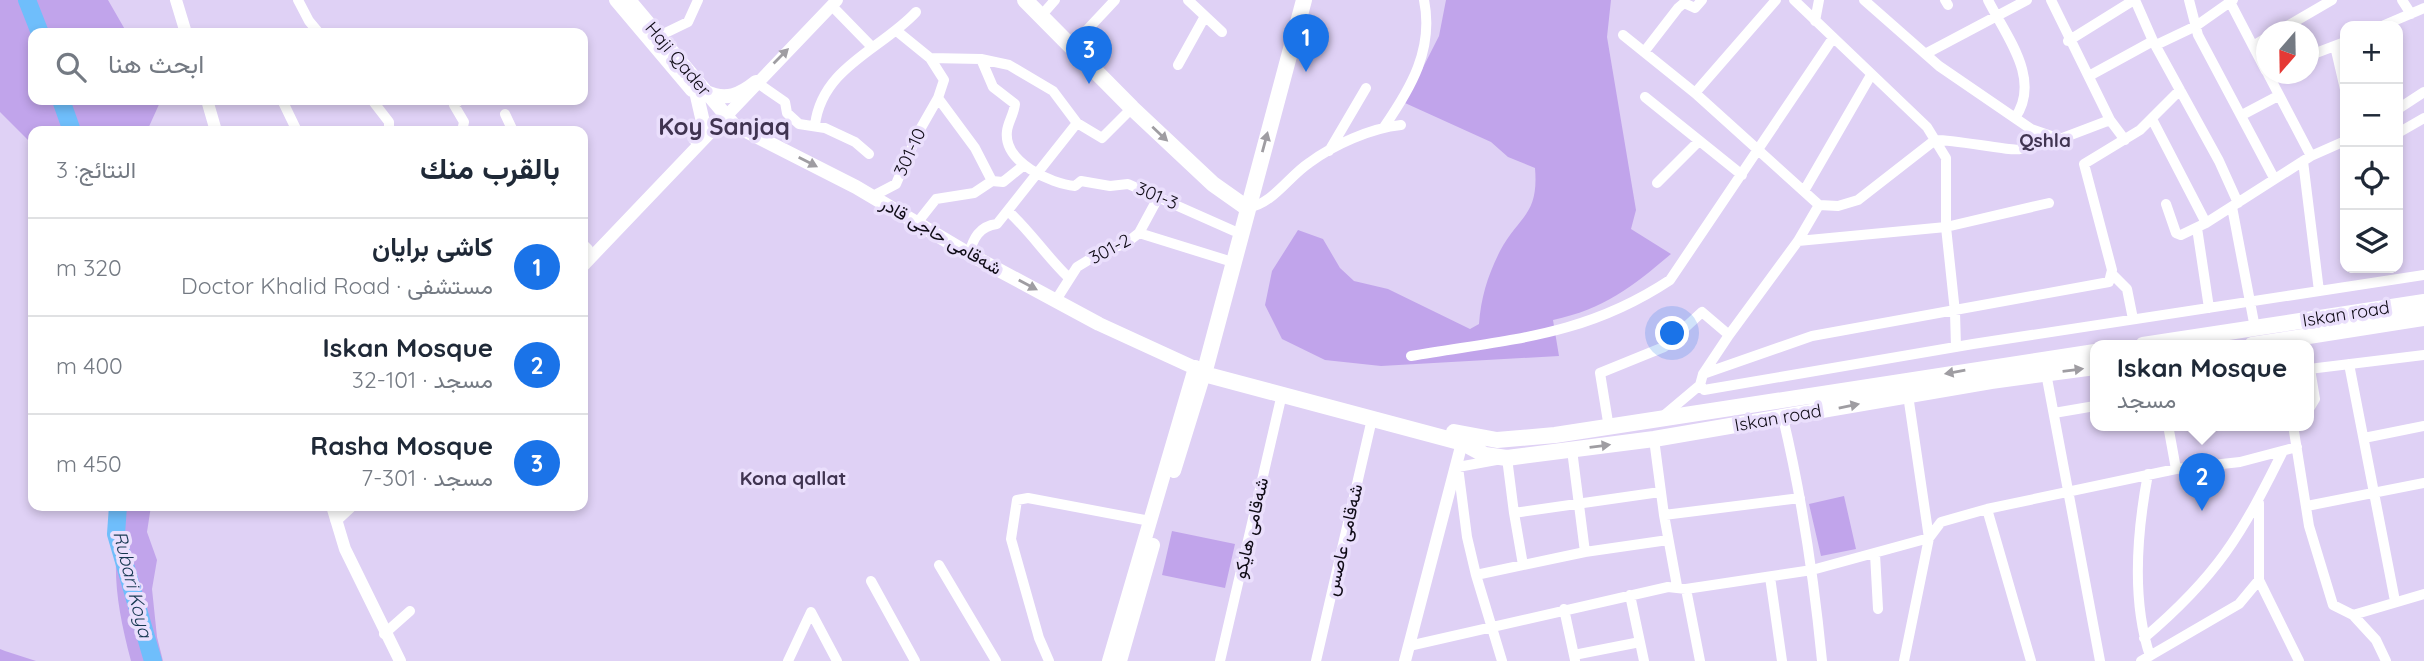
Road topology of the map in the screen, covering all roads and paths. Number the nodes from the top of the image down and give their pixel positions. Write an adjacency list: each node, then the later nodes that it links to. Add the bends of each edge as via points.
1 (176, 0): 37 (street)
2 (298, 0): 38 (street)
3 (616, 0): 67 (main road, Haji Qader)
4 (629, 0): 42 (main road, Haji Qader)
5 (698, 0): 42 (street, via 688,22)
6 (1025, 0): 31 (main road)
7 (1055, 0): 31 (street)
8 (1115, 0): 51 (street)
9 (1188, 0): 29 (street)
10 (1210, 0): 29 (street)
11 (1304, 0): 118 (main road, one-way to 11)
12 (1424, 0): 93 (street, via 1427,38 1423,54 1412,84)
13 (1702, 0): 52 (street, via 1695,8 1684,3 1678,8)
14 (1776, 0): 68 (street)
15 (1794, 0): 33 (street)
16 (1819, 0): 33 (street)
17 (1864, 0): 55 (street)
18 (1989, 0): 32 (street)
19 (2027, 0): 32 (street)
20 (2051, 0): 44 (street)
21 (2134, 0): 44 (street); 45 (street)
22 (2189, 0): 36 (street)
23 (2332, 0): 34 (street)
24 (2402, 0): 30 (street)
25 (2231, 1): 36 (street); 49 (street)
26 (834, 3): 48 (street); 61 (street, one-way to 26)
27 (2424, 8): 30 (street)
28 (916, 12): 39 (street)
29 (1203, 14): 40 (street); 58 (street)
30 (2411, 14): 35 (street)
31 (1041, 16): 51 (main road)
32 (1997, 17): 55 (street); 81 (street, via 2027,80 2022,108)
33 (1815, 21): 43 (street)
34 (2296, 21)
35 (2394, 21)
36 (2196, 26): 45 (street); 79 (street)
37 (184, 28)
38 (315, 28)
39 (898, 32): 48 (street); 56 (street)
40 (1222, 32)
41 (1623, 35): 52 (street)
42 (659, 36): 67 (main road, Haji Qader)
43 (1833, 38): 59 (street); 101 (street)
44 (2068, 41): 60 (street)
45 (2155, 43): 60 (street); 65 (street)
46 (2256, 44): 49 (street)
47 (2340, 44): 50 (street)
48 (871, 46): 86 (street, via 843,72 820,103)
49 (2253, 46): 53 (street)
50 (2335, 46): 54 (street); 63 (street)
51 (1071, 47): 77 (main road)
52 (1644, 52): 68 (street)
53 (2256, 52)
54 (2319, 52)
55 (1927, 53): 81 (street)
56 (930, 58): 57 (street); 71 (street, via 944,79)
57 (981, 59): 85 (street, via 1009,65 1053,92); 105 (street, via 993,88 1015,104 1008,144)
58 (1178, 65)
59 (1871, 75): 98 (street, via 1927,127); 111 (street)
60 (2089, 76): 84 (street)
61 (756, 82): 67 (main road, via 735,96); 80 (street); 86 (street, via 785,102 792,120)
62 (2272, 84): 69 (street)
63 (2344, 84)
64 (1366, 88): 102 (street)
65 (2180, 90): 83 (street); 117 (street)
66 (2424, 92): 76 (street)
67 (701, 93): 80 (main road, Haji Qader); 96 (main road, via 703,122)
68 (1695, 93): 101 (street)
69 (2278, 96): 79 (street); 104 (street)
70 (1645, 97): 99 (street)
71 (938, 98): 109 (street, via 975,148); 112 (street, 301-10, via 896,184)
72 (208, 105): 88 (street)
73 (284, 105): 89 (street)
74 (375, 105): 90 (street)
75 (454, 105): 91 (street)
76 (2403, 106)
77 (1132, 108): 85 (street, via 1102,138); 118 (main road, one-way to 118, via 1213,184)
78 (505, 114): 92 (street)
79 (2242, 115): 108 (street)
80 (727, 118): 96 (street, via 707,124); 112 (main road, شەقامی حاجی قادر, one-way to 112); 129 (street)
81 (2015, 118): 94 (street)
82 (2424, 118): 95 (street)
83 (2152, 119): 97 (street); 121 (street)
84 (2110, 120): 94 (street, via 2060,139); 97 (street)
85 (1077, 123): 106 (street)
86 (815, 125): 103 (street, via 855,142)
87 (1401, 125): 93 (street)
88 (214, 126)
89 (295, 126)
90 (390, 126)
91 (463, 126)
92 (511, 126)
93 (1384, 127): 102 (street)
94 (2031, 130): 98 (street, via 2020,149)
95 (2403, 130)
96 (695, 138): 126 (street)
97 (2125, 140): 131 (street, via 2084,164)
98 (1935, 141): 116 (street, via 1858,200); 122 (street, via 1946,158)
99 (1698, 142): 107 (street); 110 (street)
100 (2340, 143): 104 (street)
101 (1759, 150): 107 (street); 111 (street)
102 (1328, 152): 118 (street, via 1308,163 1260,205)
103 (869, 154)
104 (2307, 158): 108 (street); 134 (street)
105 (1024, 165): 106 (street, 301-3); 109 (street, via 1003,182)
106 (1038, 174): 113 (street, 301-3, via 1064,185 1081,181 1128,184); 119 (street)
107 (1742, 175): 148 (street, via 1670,280 1634,304 1562,330)
108 (2274, 178): 117 (street)
109 (992, 181): 120 (street, via 974,193 936,199)
110 (1657, 183)
111 (1804, 191): 116 (street)
112 (873, 196): 120 (main road, شەقامی حاجی قادر)
113 (1159, 196): 123 (street, 301-3); 124 (street, 301-2)
114 (2049, 203): 122 (street)
115 (2166, 204): 121 (street, via 2178,235)
116 (1819, 205): 125 (street)
117 (2235, 205): 121 (street); 136 (street)
118 (1244, 206): 123 (main road); 152 (main road)
119 (1008, 211): 127 (street, via 997,224 973,238); 133 (street)
120 (917, 223): 127 (main road, شەقامی حاجی قادر)
121 (2201, 226): 138 (street)
122 (1946, 227): 125 (street); 139 (street)
123 (1234, 231): 128 (main road)
124 (1139, 233): 128 (street); 133 (street, 301-2, via 1125,244 1095,255)
125 (1798, 241): 142 (street)
126 (588, 245)
127 (969, 254): 135 (main road, شەقامی حاجی قادر, one-way to 135)
128 (1226, 260): 152 (main road)
129 (588, 261)
130 (2398, 273): 132 (street); 134 (street)
131 (2113, 275): 139 (street, via 2109,282); 141 (street, via 2127,289)
132 (2424, 275)
133 (1069, 278): 135 (street, 301-2)
134 (2319, 291): 136 (street)
135 (1056, 300): 152 (main road, شەقامی حاجی قادر)
136 (2250, 301): 138 (street); 143 (street)
137 (2424, 302): 143 (main road, Iskan road)
138 (2209, 307): 141 (street)
139 (1955, 312): 145 (street); 155 (street, via 1812,336)
140 (2424, 318): 143 (main road, Iskan road)
141 (2133, 319): 145 (street)
142 (1729, 335): 155 (street); 166 (street, via 1702,312 1664,347 1600,373)
143 (2254, 337): 144 (main road, Iskan road)
144 (2212, 340)
145 (1956, 347): 156 (street)
146 (2090, 353): 153 (main road, Iskan road)
147 (2424, 355): 149 (street)
148 (1411, 356)
149 (2348, 364): 151 (street); 169 (street)
150 (2090, 368): 154 (main road, Iskan road, one-way to 150)
151 (2314, 368)
152 (1202, 369): 157 (main road); 170 (main road); 194 (main road); 228 (main road)
153 (2004, 372): 154 (main road, Iskan road); 158 (main road, Iskan road); 160 (main road, Iskan road, one-way to 160)
154 (2046, 373): 161 (street)
155 (1703, 374): 156 (street)
156 (1702, 388): 160 (street); 164 (street)
157 (1282, 394): 163 (main road); 229 (street, شه‌قامی هایكو)
158 (1908, 395): 162 (main road, Iskan road, one-way to 158); 195 (street)
159 (2090, 407): 161 (street)
160 (1711, 413): 164 (main road, Iskan road)
161 (2054, 413): 181 (street)
162 (1783, 418): 171 (main road, Iskan road); 184 (street)
163 (1372, 419): 170 (main road); 230 (street, شه‌قامی عاصس)
164 (1656, 421): 166 (main road, Iskan road)
165 (2424, 426): 169 (street)
166 (1609, 428): 172 (main road, Iskan road)
167 (2169, 431): 178 (street)
168 (2295, 431): 173 (street)
169 (2364, 438): 183 (street)
170 (1464, 439): 172 (main road, Iskan road); 176 (main road, Iskan road, via 1485,455); 177 (street)
171 (1654, 439): 174 (main road, Iskan road, one-way to 171); 182 (street)
172 (1504, 440): 176 (main road)
173 (2297, 447): 175 (street); 187 (street)
174 (1572, 450): 176 (main road, Iskan road); 186 (street)
175 (2283, 451): 178 (street); 185 (street)
176 (1507, 458): 177 (street); 191 (street)
177 (1458, 467): 202 (street); 218 (street)
178 (2176, 469): 179 (street)
179 (2148, 474): 181 (street); 216 (street, via 2141,510 2139,571)
180 (2424, 483): 183 (street)
181 (2067, 491): 188 (street); 239 (street)
182 (1660, 492): 186 (street); 192 (street)
183 (2374, 493): 187 (street); 209 (street)
184 (1800, 498): 192 (street); 201 (street)
185 (2259, 499): 204 (street); 216 (street, via 2220,564)
186 (1579, 504): 191 (street); 197 (street)
187 (2307, 506): 213 (street, via 2332,602)
188 (1987, 509): 195 (street, via 1941,522); 238 (street)
189 (334, 511): 193 (street)
190 (345, 511): 193 (street)
191 (1514, 513): 200 (street)
192 (1664, 515): 196 (street)
193 (337, 520): 215 (street, via 345,549)
194 (1150, 521): 226 (street, via 1020,497 1011,539); 227 (main road)
195 (1929, 538): 198 (street); 237 (street)
196 (1668, 540): 197 (street); 206 (street)
197 (1585, 552): 200 (street)
198 (1875, 554): 201 (street); 211 (street)
199 (939, 565): 225 (street)
200 (1522, 565): 202 (street)
201 (1812, 570): 203 (street); 236 (street)
202 (1476, 575): 214 (street)
203 (1770, 577): 206 (street); 235 (street)
204 (2259, 580): 220 (street, via 2239,604); 240 (street)
205 (871, 581): 224 (street)
206 (1681, 588): 208 (street); 234 (street)
207 (2424, 594): 209 (street)
208 (1630, 595): 210 (street); 217 (street)
209 (2395, 601): 213 (street)
210 (1564, 609): 214 (street); 219 (street)
211 (1878, 609)
212 (410, 611): 215 (street)
213 (2353, 615): 241 (street, via 2376,640)
214 (1492, 626): 218 (street); 232 (street)
215 (384, 634): 221 (street)
216 (2144, 638): 220 (street)
217 (1640, 642): 219 (street); 233 (street)
218 (1409, 646): 231 (street)
219 (1575, 658)
220 (2149, 658)
221 (400, 661)
222 (788, 661): 223 (street, via 811,612)
223 (837, 661)
224 (915, 661)
225 (996, 661)
226 (1049, 661)
227 (1109, 661)
228 (1120, 661)
229 (1220, 661)
230 (1316, 661)
231 (1405, 661)
232 (1502, 661)
233 (1644, 661)
234 (1700, 661)
235 (1782, 661)
236 (1822, 661)
237 (1904, 661)
238 (2031, 661)
239 (2100, 661)
240 (2299, 661)
241 (2386, 661)

